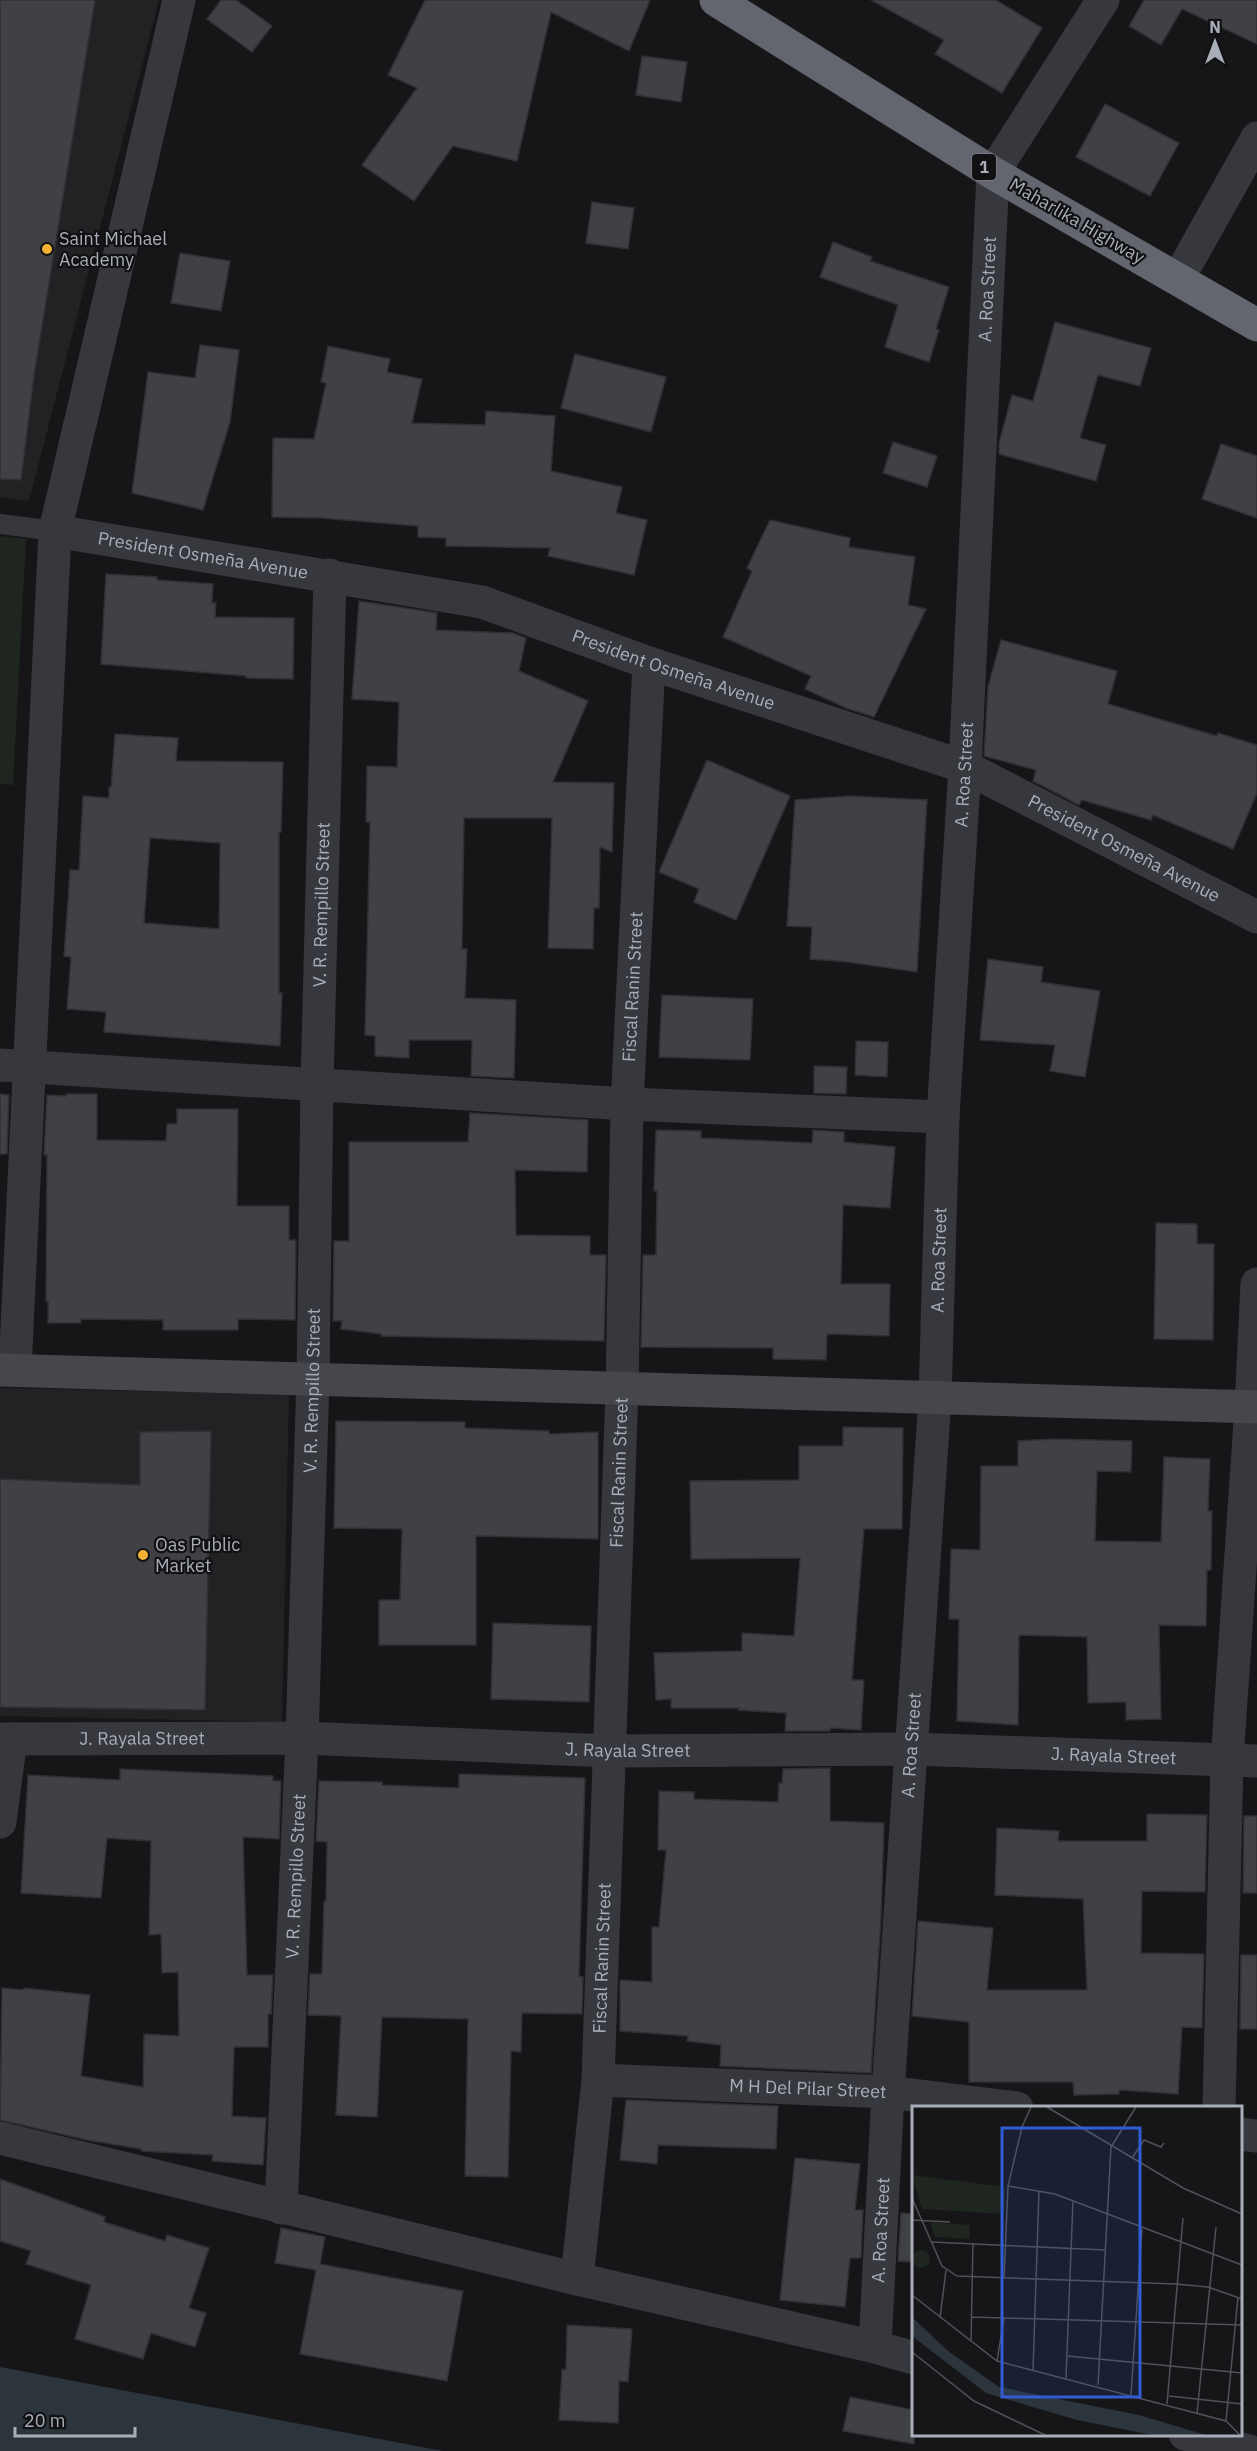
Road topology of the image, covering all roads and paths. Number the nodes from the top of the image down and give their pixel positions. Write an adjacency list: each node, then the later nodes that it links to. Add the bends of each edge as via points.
1 (179, 0): 9 (street)
2 (716, 0): 5 (highway, Maharlika Highway / 1)
3 (1103, 0): 5 (street)
4 (1257, 138): 6 (street)
5 (993, 173): 6 (highway, Maharlika Highway / 1); 12 (street, A. Roa Street)
6 (1178, 279): 7 (highway, Maharlika Highway / 1)
7 (1257, 325)
8 (0, 524): 9 (lane)
9 (55, 531): 10 (street, President Osmeña Avenue); 14 (street)
10 (330, 575): 11 (street, President Osmeña Avenue, via 482,602); 15 (street, V. R. Rempillo Street)
11 (648, 663): 12 (street, President Osmeña Avenue); 16 (street, Fiscal Ranin Street)
12 (965, 767): 13 (street, President Osmeña Avenue); 17 (street, A. Roa Street)
13 (1257, 917)
14 (14, 1065): 15 (street); 19 (street)
15 (317, 1085): 16 (street); 20 (street, V. R. Rempillo Street)
16 (627, 1104): 17 (street); 21 (street, Fiscal Ranin Street)
17 (943, 1117): 22 (street, A. Roa Street)
18 (1257, 1284): 23 (street)
19 (7, 1370): 20 (main road)
20 (313, 1378): 21 (main road); 24 (street, V. R. Rempillo Street)
21 (622, 1389): 22 (main road); 27 (street, Fiscal Ranin Street)
22 (935, 1398): 23 (main road); 26 (street, A. Roa Street)
23 (1254, 1407): 28 (street)
24 (302, 1738): 25 (street, J. Rayala Street); 27 (street, J. Rayala Street); 37 (street, V. R. Rempillo Street)
25 (6, 1739): 29 (street)
26 (913, 1749): 27 (street, J. Rayala Street); 28 (street, J. Rayala Street); 31 (street, A. Roa Street)
27 (610, 1751): 30 (street, Fiscal Ranin Street)
28 (1242, 1760): 33 (street)
29 (0, 1822)
30 (598, 2080): 31 (street, M H Del Pilar Street); 38 (street, Fiscal Ranin Street)
31 (888, 2092): 32 (street, M H Del Pilar Street); 39 (street, A. Roa Street)
32 (1001, 2106)
33 (1219, 2106)
34 (1242, 2134): 35 (street)
35 (1257, 2136)
36 (0, 2138): 37 (street)
37 (281, 2208): 38 (street)
38 (577, 2279): 39 (street)
39 (875, 2347): 40 (street)
40 (912, 2357)
41 (1193, 2436): 42 (street)
42 (1249, 2451)

